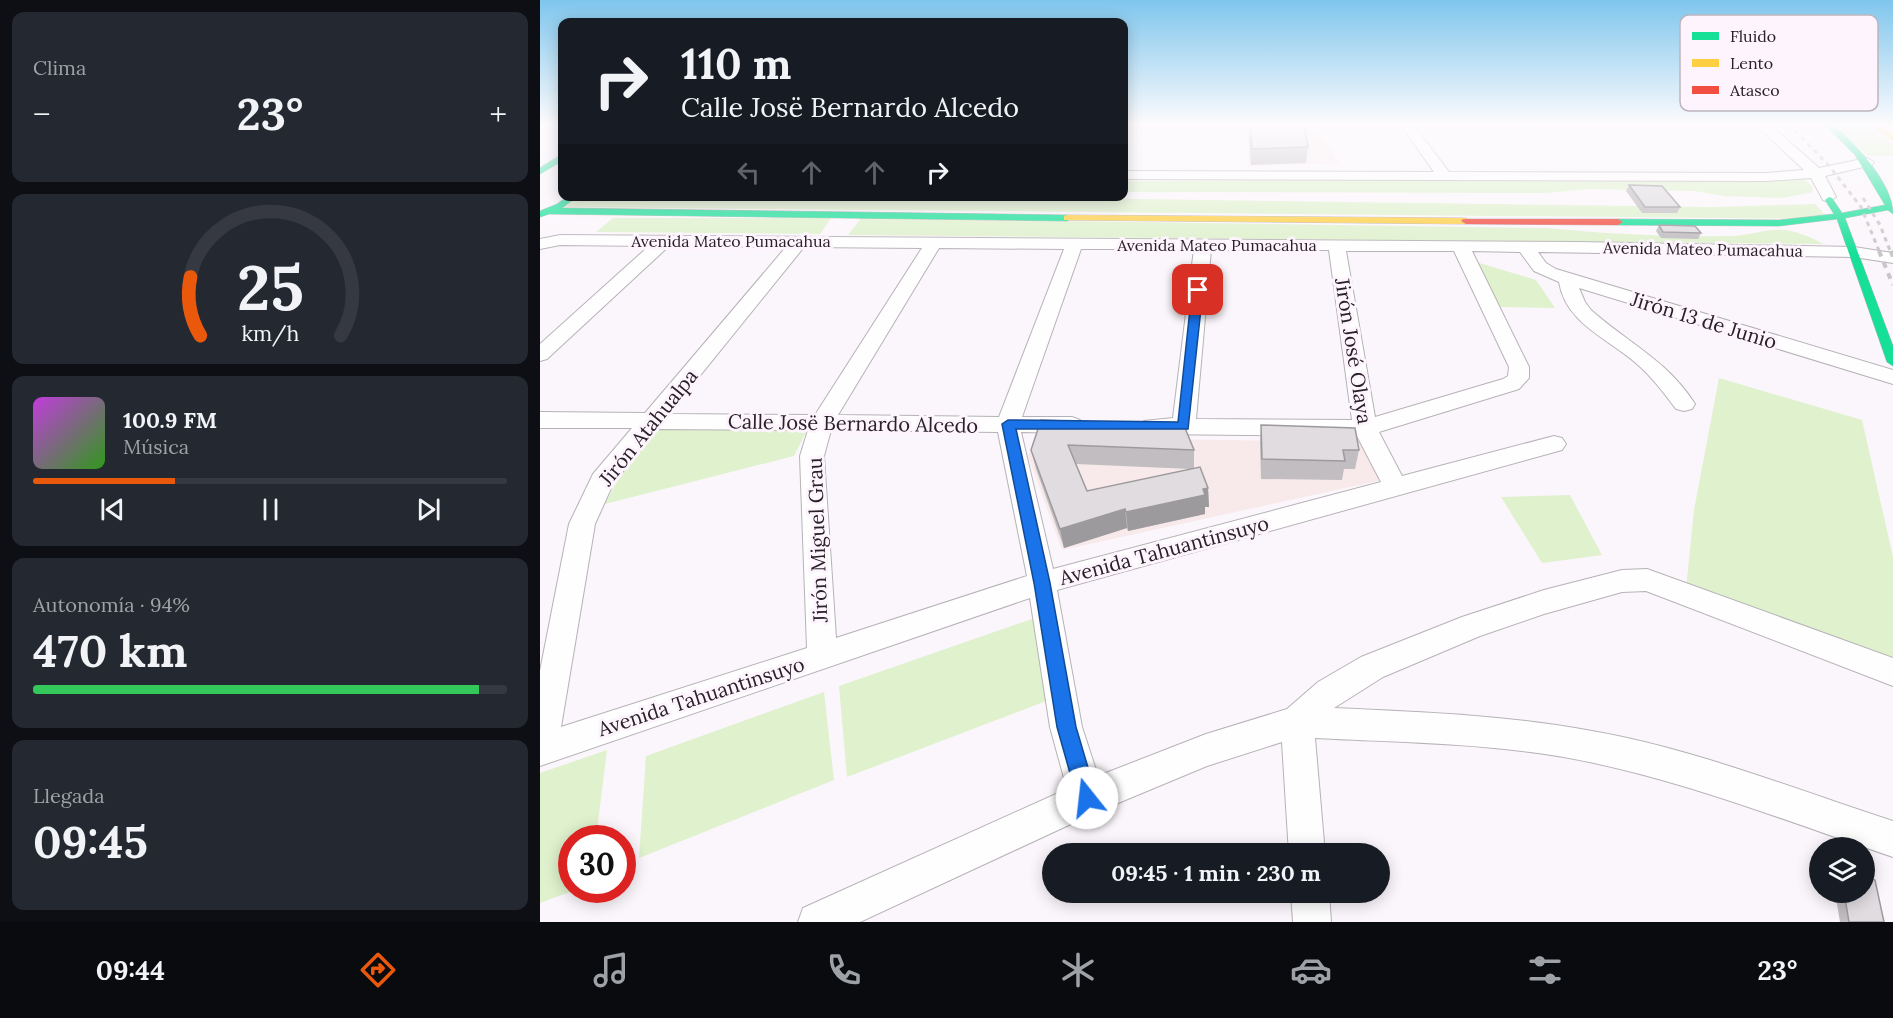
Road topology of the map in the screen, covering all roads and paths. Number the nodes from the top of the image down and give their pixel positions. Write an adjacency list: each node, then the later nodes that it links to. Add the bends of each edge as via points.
1 (1438, 167): 8 (street)
2 (1808, 167): 5 (street)
3 (1867, 167): 6 (main road)
4 (1878, 167): 6 (main road)
5 (1815, 173): 6 (street); 8 (street, via 1766,177); 14 (street)
6 (1873, 174): 11 (main road); 12 (main road); 18 (main road)
7 (1128, 175): 8 (street)
8 (1445, 176)
9 (556, 180): 10 (main road)
10 (540, 181)
11 (1893, 186)
12 (1861, 190)
13 (1844, 194): 14 (main road)
14 (1828, 197): 15 (main road); 21 (main road)
15 (1808, 199)
16 (565, 201): 19 (main road)
17 (1461, 207): 22 (main road)
18 (1892, 208): 21 (main road, Avenida Mateo Pumacahua)
19 (544, 212): 20 (main road, Avenida Mateo Pumacahua)
20 (848, 216): 22 (main road, Avenida Mateo Pumacahua); 26 (main road)
21 (1840, 216): 23 (main road, Avenida Mateo Pumacahua); 34 (main road)
22 (1468, 222): 23 (main road, Avenida Mateo Pumacahua)
23 (1779, 223): 34 (main road)
24 (665, 240): 25 (street, Avenida Mateo Pumacahua); 28 (street, Avenida Mateo Pumacahua, via 560,240); 37 (street)
25 (800, 242): 26 (street, Avenida Mateo Pumacahua); 42 (street, Jirón Atahualpa)
26 (829, 242): 27 (street, Avenida Mateo Pumacahua)
27 (934, 242): 29 (street, Avenida Mateo Pumacahua); 43 (street, Jirón Miguel Grau)
28 (540, 244)
29 (1074, 244): 30 (street, Avenida Mateo Pumacahua); 44 (street)
30 (1203, 244): 31 (street, Avenida Mateo Pumacahua); 47 (street)
31 (1337, 246): 32 (street, Avenida Mateo Pumacahua); 48 (street, Jirón José Olaya)
32 (1461, 246): 33 (street, Avenida Mateo Pumacahua); 48 (street, via 1519,367 1518,378 1511,384)
33 (1525, 247): 34 (street, Avenida Mateo Pumacahua); 36 (street, Jirón 13 de Junio, via 1540,267)
34 (1854, 252): 35 (street, Avenida Mateo Pumacahua); 38 (main road)
35 (1893, 258)
36 (1568, 279): 39 (street, Jirón 13 de Junio); 40 (street, via 1571,299 1582,313 1653,367)
37 (540, 355)
38 (1893, 362)
39 (1893, 377)
40 (1684, 404)
41 (540, 420): 42 (street, Calle Josë Bernardo Alcedo)
42 (652, 421): 43 (street, Calle Josë Bernardo Alcedo); 55 (street, Jirón Atahualpa, via 603,480 582,524)
43 (822, 422): 44 (street, Calle Josë Bernardo Alcedo); 52 (street, Jirón Miguel Grau, via 812,456)
44 (1008, 424): 45 (street, Calle Josë Bernardo Alcedo); 51 (street)
45 (1090, 425)
46 (1125, 426): 47 (street)
47 (1184, 426): 48 (street)
48 (1365, 428): 50 (street, Jirón José Olaya)
49 (1554, 444): 50 (street, Avenida Tahuantinsuyo)
50 (1395, 486): 51 (street, Avenida Tahuantinsuyo)
51 (1042, 583): 52 (street, Avenida Tahuantinsuyo); 56 (street, via 1066,727)
52 (822, 656): 55 (street, Avenida Tahuantinsuyo)
53 (1893, 672): 54 (street, via 1647,580 1622,581 1472,626 1372,668 1329,692)
54 (1297, 722): 56 (street, via 1206,750); 57 (street, via 1500,732 1594,747 1686,770); 58 (street)
55 (541, 750)
56 (1087, 798): 60 (street)
57 (1893, 839)
58 (1306, 843)
59 (1311, 903): 61 (street)
60 (817, 922)
61 (1312, 922)

